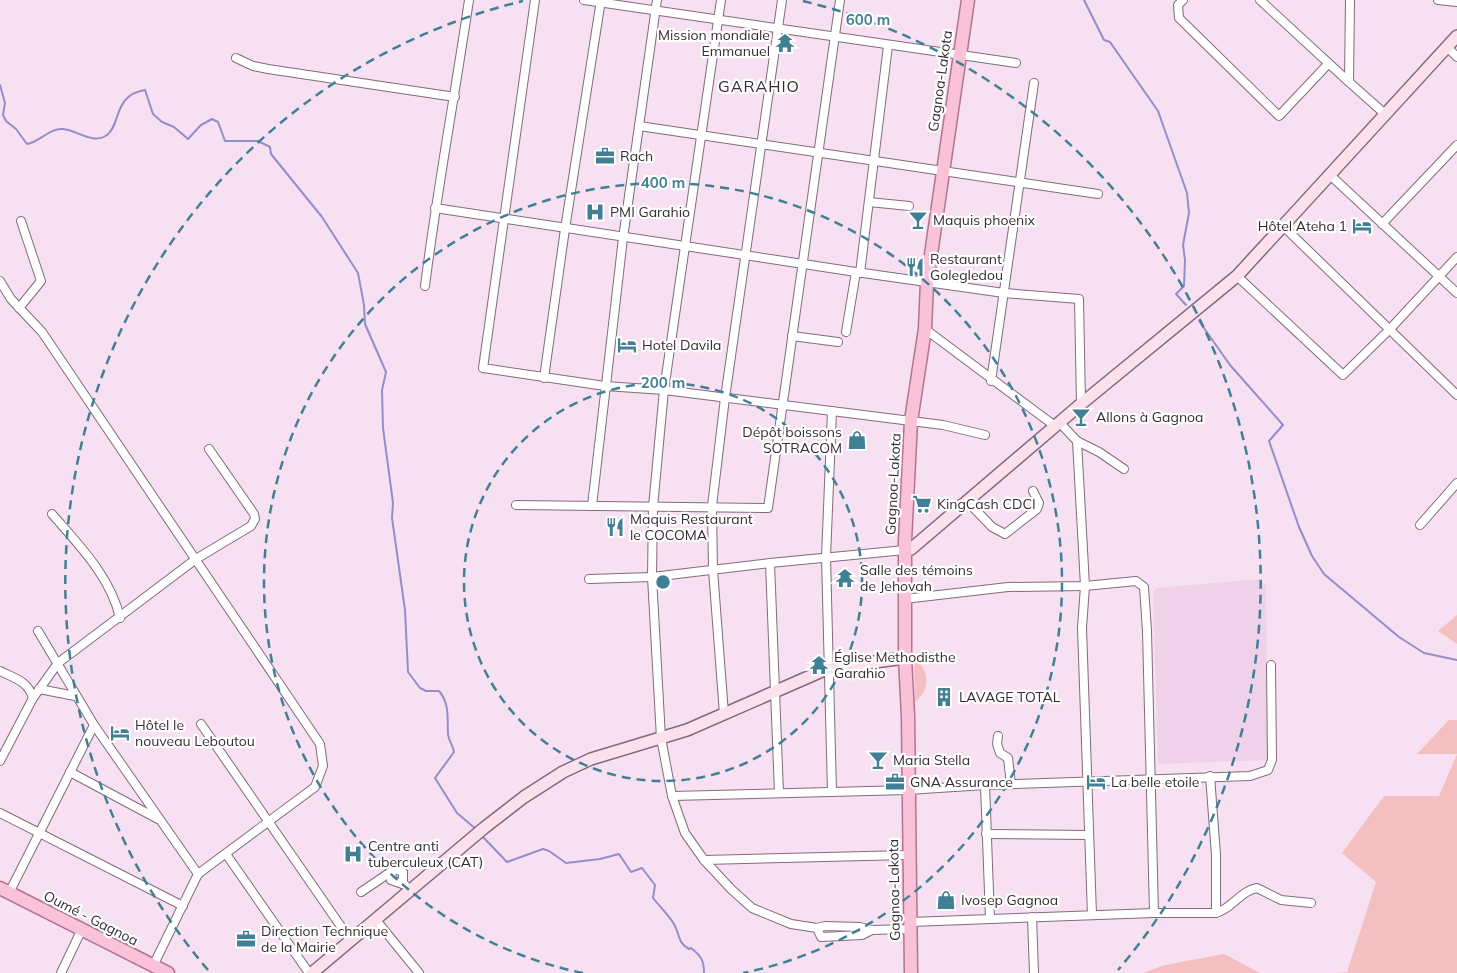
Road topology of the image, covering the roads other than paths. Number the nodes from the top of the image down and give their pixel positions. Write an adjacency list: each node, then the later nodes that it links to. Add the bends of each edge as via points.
1 (469, 0): 29 (street)
2 (535, 0): 44 (street)
3 (584, 0): 13 (street)
4 (657, 0): 15 (street)
5 (721, 0): 16 (street)
6 (782, 0): 17 (street)
7 (840, 0): 19 (street)
8 (968, 0): 22 (main road, Gagnoa-Lakota)
9 (1183, 0): 26 (street, via 1178,5 1180,18 1279,116)
10 (1260, 0): 26 (street)
11 (1350, 0): 27 (street)
12 (1438, 0): 14 (street)
13 (601, 1): 15 (street); 48 (street)
14 (1457, 2)
15 (656, 11): 16 (street); 31 (street)
16 (718, 20): 17 (street); 32 (street)
17 (778, 30): 19 (street); 33 (street)
18 (1457, 36): 21 (street)
19 (834, 38): 20 (street); 35 (street)
20 (888, 46): 22 (street); 36 (street)
21 (1447, 48): 23 (street); 30 (street)
22 (958, 56): 25 (street); 37 (main road, Gagnoa-Lakota)
23 (1457, 57)
24 (236, 58): 29 (street, via 268,69)
25 (1016, 63)
26 (1328, 64): 27 (street)
27 (1349, 82): 30 (street)
28 (1034, 83): 39 (street)
29 (455, 97): 43 (street)
30 (1385, 114): 38 (street)
31 (639, 126): 32 (street); 49 (street)
32 (701, 137): 33 (street); 50 (street)
33 (761, 143): 35 (street); 51 (street)
34 (1457, 145): 46 (street)
35 (818, 152): 36 (street); 53 (street)
36 (874, 161): 37 (street); 41 (street)
37 (943, 171): 39 (street); 58 (main road, Gagnoa-Lakota)
38 (1330, 175): 46 (street); 47 (street)
39 (1019, 182): 40 (street); 60 (street)
40 (1098, 194)
41 (869, 202): 42 (street); 54 (street)
42 (909, 206)
43 (435, 208): 44 (street); 59 (street)
44 (504, 220): 48 (street); 68 (street, via 484,368)
45 (21, 221): 62 (street, via 41,281)
46 (1382, 224): 56 (street)
47 (1283, 226): 55 (street); 64 (street)
48 (565, 229): 49 (street); 68 (street)
49 (623, 238): 50 (street); 70 (street)
50 (685, 247): 51 (street); 71 (street)
51 (745, 256): 53 (street); 73 (street)
52 (1457, 257): 56 (street)
53 (802, 264): 54 (street); 66 (street)
54 (858, 272): 58 (street); 65 (street)
55 (1237, 276): 64 (street, via 1343,375); 74 (street)
56 (1438, 277): 61 (street); 64 (street)
57 (0, 281): 62 (street)
58 (927, 282): 60 (street); 63 (main road, Gagnoa-Lakota)
59 (425, 286)
60 (1004, 292): 69 (street); 74 (street, via 1079,299)
61 (1457, 293)
62 (19, 308): 94 (street, via 42,332)
63 (925, 329): 69 (street); 77 (main road, Gagnoa-Lakota)
64 (1390, 329): 72 (street)
65 (846, 332)
66 (792, 336): 67 (street); 75 (street)
67 (838, 342)
68 (544, 378): 70 (street)
69 (991, 381): 78 (street)
70 (605, 386): 71 (street); 87 (street)
71 (664, 390): 73 (street); 89 (street)
72 (1457, 395)
73 (725, 398): 75 (street); 88 (street)
74 (1080, 404): 78 (street)
75 (781, 405): 76 (street); 88 (street, via 768,508)
76 (832, 411): 77 (street); 93 (street)
77 (912, 421): 79 (street); 92 (main road, Gagnoa-Lakota)
78 (1057, 425): 80 (street); 85 (street)
79 (985, 435)
80 (1077, 441): 82 (street); 99 (street)
81 (209, 449): 94 (street, via 255,520 251,526)
82 (1124, 469)
83 (1457, 484): 91 (street)
84 (1033, 491): 85 (street, via 1037,509 1004,534 992,527)
85 (968, 502): 92 (street, via 911,549)
86 (516, 505): 87 (street)
87 (592, 506): 89 (street)
88 (712, 506): 89 (street); 96 (street)
89 (653, 507): 97 (street)
90 (52, 514): 101 (street, via 91,560 112,594)
91 (1420, 525)
92 (905, 550): 93 (street); 100 (main road, Gagnoa-Lakota)
93 (826, 557): 95 (street); 106 (street)
94 (196, 559): 101 (street); 132 (street, via 320,744 322,766 315,787)
95 (770, 563): 96 (street); 109 (street)
96 (713, 570): 97 (street); 112 (street)
97 (652, 577): 98 (street); 116 (street)
98 (589, 579)
99 (1085, 586): 100 (street, via 1008,587); 122 (street, via 1136,581 1144,587); 123 (street, via 1082,628)
100 (904, 599): 103 (main road, Gagnoa-Lakota)
101 (120, 618): 104 (street)
102 (38, 631): 104 (street)
103 (905, 658): 106 (street); 126 (main road, Gagnoa-Lakota)
104 (58, 663): 108 (street); 110 (street)
105 (1271, 665): 121 (street, via 1272,760 1268,770 1250,776)
106 (829, 668): 109 (street); 127 (street)
107 (0, 671): 111 (street, via 24,682)
108 (39, 690): 110 (street); 111 (street)
109 (776, 690): 112 (street); 128 (street)
110 (75, 696): 114 (street)
111 (33, 698): 118 (street)
112 (724, 714): 116 (street)
113 (201, 724): 132 (street)
114 (94, 725): 120 (street); 131 (street)
115 (998, 736): 124 (street, via 1000,755 1008,758 1010,765)
116 (661, 738): 129 (street); 140 (street, via 591,759 540,785)
117 (0, 741): 118 (street)
118 (8, 745): 119 (street)
119 (0, 761)
120 (70, 772): 131 (street); 133 (street)
121 (1210, 776): 122 (street); 146 (street, via 1216,855)
122 (1150, 778): 123 (street); 145 (street)
123 (1087, 781): 124 (street); 135 (street)
124 (1011, 784): 125 (street)
125 (985, 785): 126 (street); 134 (street)
126 (908, 790): 127 (street); 137 (main road, Gagnoa-Lakota)
127 (832, 792): 128 (street)
128 (779, 793): 129 (street)
129 (672, 796): 138 (street, via 685,833)
130 (0, 812): 133 (street)
131 (160, 820): 139 (street)
132 (268, 822): 136 (street); 153 (street)
133 (39, 832): 141 (street); 144 (street)
134 (986, 834): 135 (street); 149 (street)
135 (1089, 835): 147 (street)
136 (226, 854): 139 (street); 157 (street)
137 (908, 855): 138 (street); 151 (main road, Gagnoa-Lakota)
138 (704, 860): 151 (street, via 752,908 791,924 872,930)
139 (198, 874): 144 (street)
140 (406, 887): 142 (street, via 391,880 392,871); 150 (street)
141 (4, 891): 152 (main road, Oumé - Gagnoa)
142 (362, 892)
143 (1311, 903): 146 (street, via 1282,900 1257,888 1242,894)
144 (183, 906): 154 (street)
145 (1154, 913): 146 (street); 147 (street)
146 (1216, 913)
147 (1092, 915): 148 (street)
148 (1032, 917): 149 (street); 160 (street)
149 (990, 919): 151 (street)
150 (376, 920): 153 (street); 158 (street)
151 (910, 925): 159 (main road, Gagnoa-Lakota)
152 (81, 931): 154 (main road, Oumé - Gagnoa); 155 (street)
153 (351, 941): 157 (street)
154 (153, 966): 156 (main road, Oumé - Gagnoa)
155 (61, 973)
156 (168, 973)
157 (310, 973)
158 (419, 973)
159 (911, 973)
160 (1034, 973)

